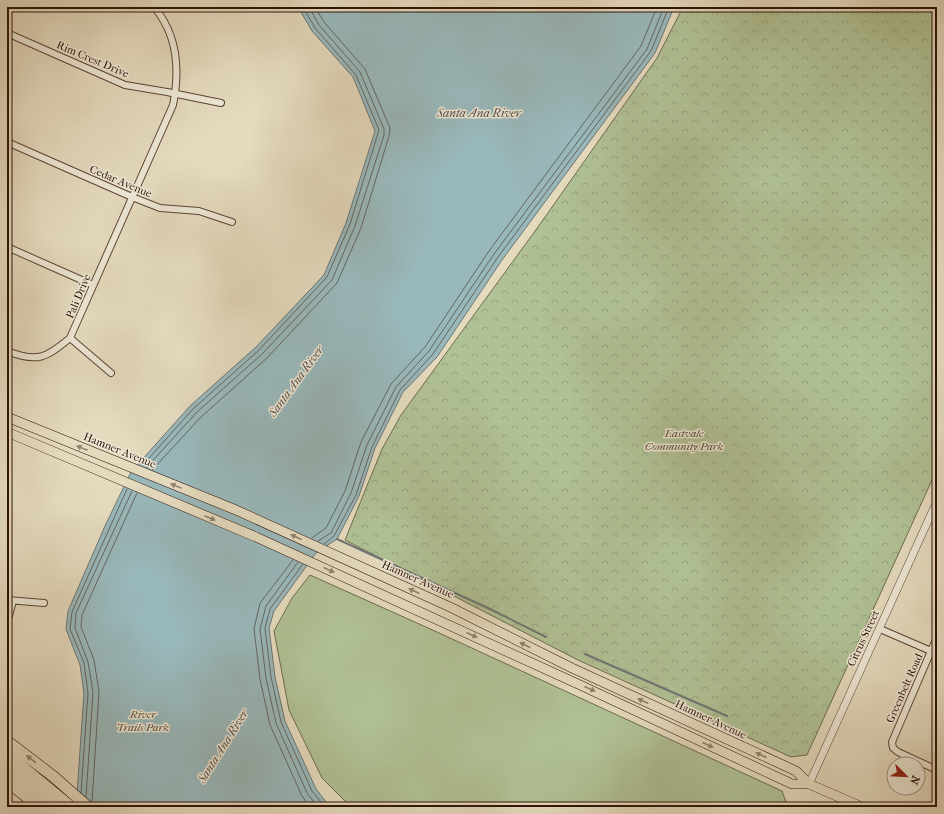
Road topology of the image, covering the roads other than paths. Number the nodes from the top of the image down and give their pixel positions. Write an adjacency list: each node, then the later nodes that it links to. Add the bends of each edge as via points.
1 (154, 7): 3 (street, Pali Drive, via 170,34 175,54 178,75)
2 (7, 33): 3 (street, Rim Crest Drive, via 125,85)
3 (175, 94): 4 (street, Rim Crest Drive); 6 (street, Pali Drive, via 173,105)
4 (221, 103)
5 (7, 142): 6 (street, Cedar Avenue)
6 (132, 197): 7 (street, Cedar Avenue, via 160,208 199,211); 9 (street, Pali Drive)
7 (232, 222)
8 (7, 247): 9 (street)
9 (93, 286): 10 (street, Pali Drive)
10 (70, 338): 11 (street, Pali Drive, via 54,352 36,358); 12 (street)
11 (7, 352)
12 (110, 373)
13 (7, 417): 27 (main road, Hamner Avenue, one-way to 13, via 796,771 572,668 450,607 236,510)
14 (7, 432): 27 (main road, Hamner Avenue, one-way to 27, via 256,537 792,784)
15 (937, 501): 19 (street, Citrus Street)
16 (10, 601): 17 (street); 18 (street, via 10,616)
17 (44, 603)
18 (7, 623)
19 (880, 629): 21 (street); 27 (street, Citrus Street)
20 (937, 637): 21 (street, Greenbelt Road)
21 (931, 652): 25 (street, Greenbelt Road, via 892,742 893,748 904,755)
22 (7, 741): 30 (highway, one-way to 22)
23 (7, 754): 29 (highway)
24 (7, 768): 28 (highway)
25 (937, 770)
26 (7, 781): 28 (highway)
27 (809, 784): 31 (main road, Hamner Avenue)
28 (46, 805)
29 (71, 807)
30 (88, 807)
31 (862, 807)

